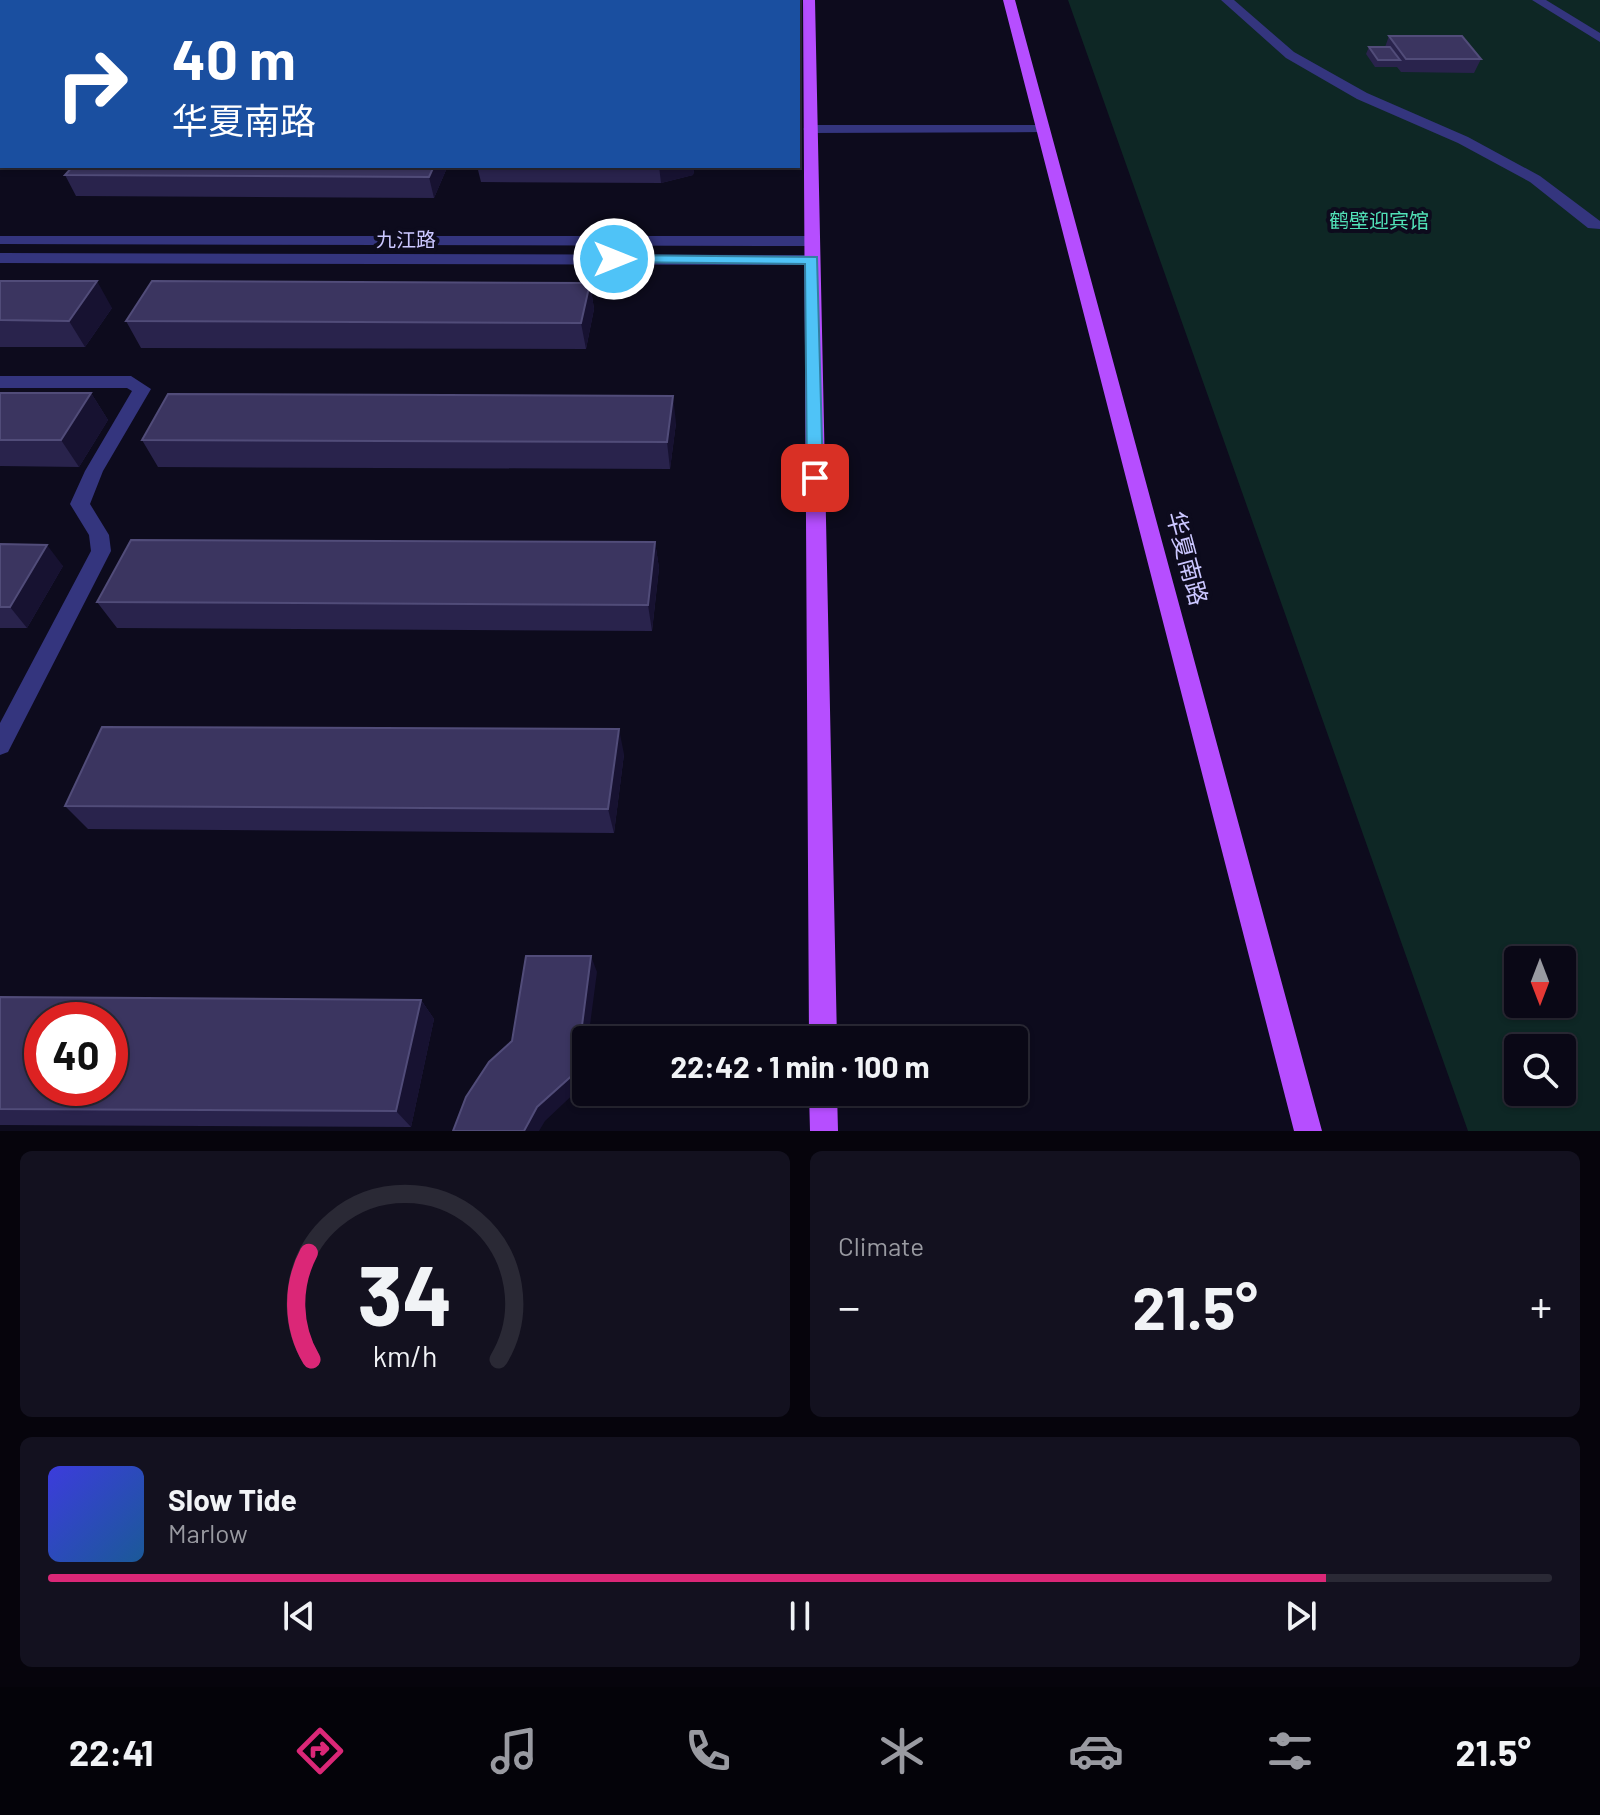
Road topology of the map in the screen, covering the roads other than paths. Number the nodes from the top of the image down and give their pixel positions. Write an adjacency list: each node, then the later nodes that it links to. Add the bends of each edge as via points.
1 (809, 0): 6 (main road)
2 (1009, 0): 7 (main road, 华夏南路)
3 (1227, 0): 8 (street, via 1290,55 1362,96 1463,140 1535,179 1593,225)
4 (1538, 0): 5 (street)
5 (1600, 38)
6 (810, 129): 7 (street); 10 (main road)
7 (1043, 129): 17 (main road, 华夏南路)
8 (1600, 225)
9 (0, 240): 10 (street, 九江路)
10 (812, 250): 11 (street, 九江路); 14 (main road)
11 (0, 258)
12 (0, 382): 13 (street, via 131,382 142,389 80,504 99,535 101,551)
13 (0, 745)
14 (823, 1026)
15 (823, 1106): 16 (main road)
16 (824, 1131)
17 (1308, 1131)

